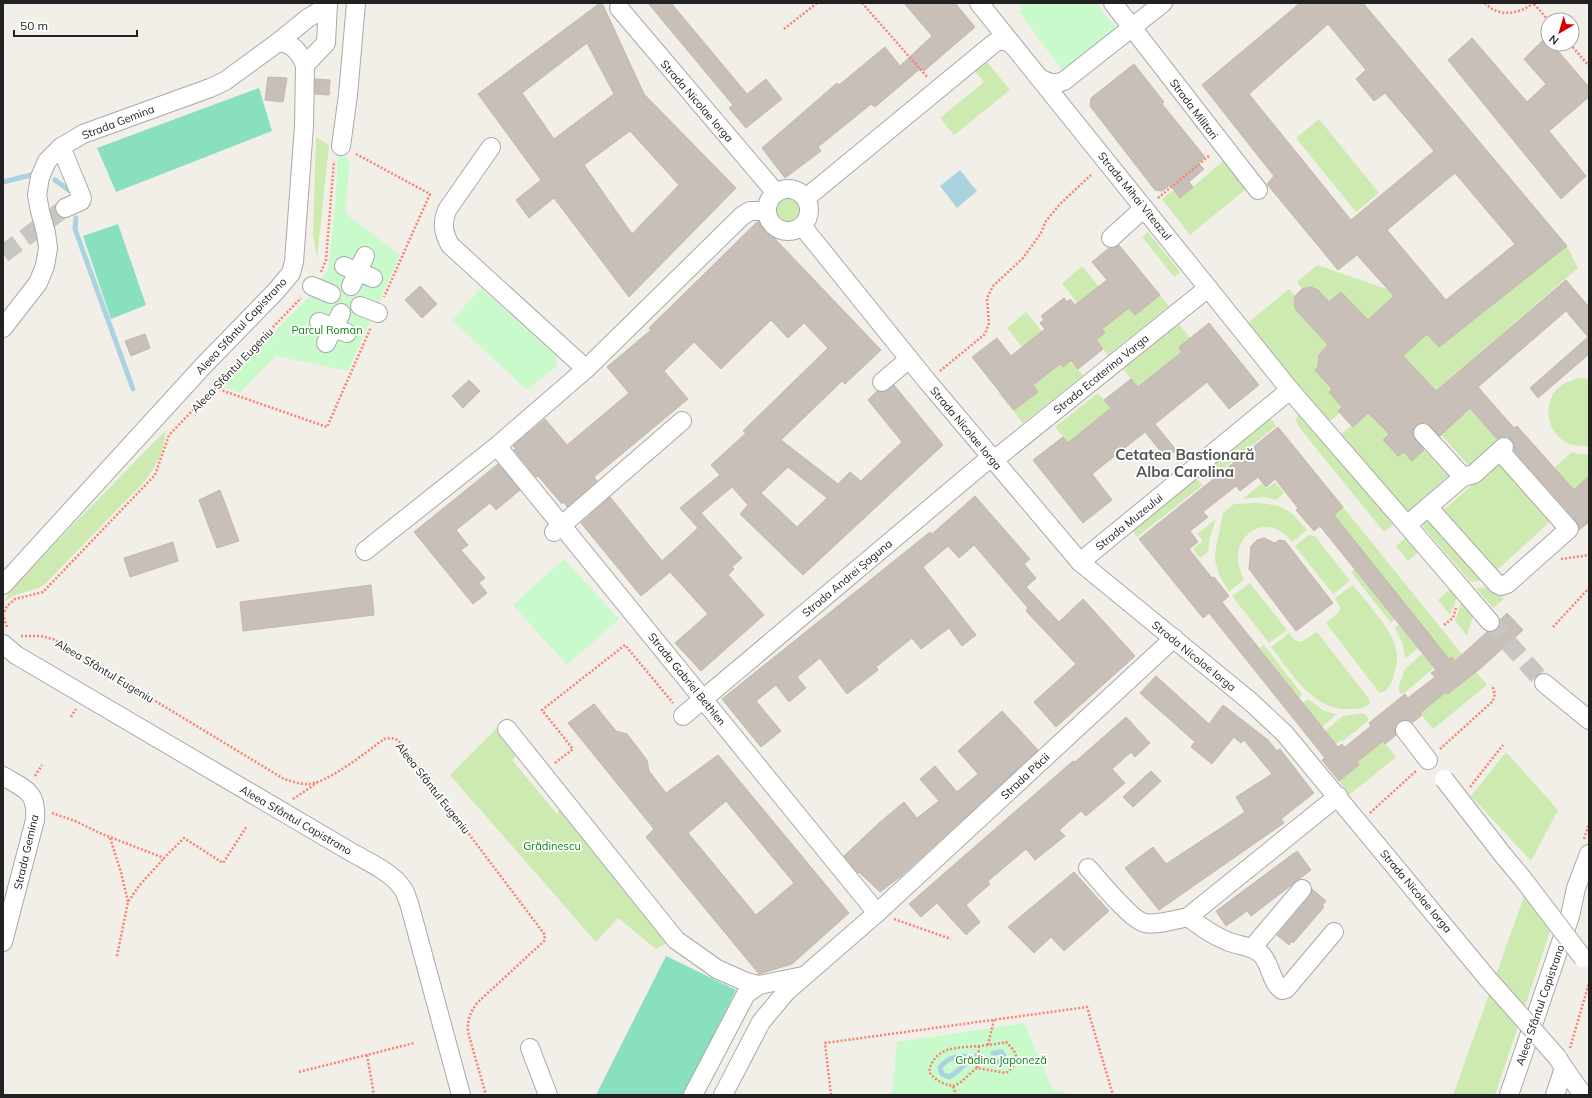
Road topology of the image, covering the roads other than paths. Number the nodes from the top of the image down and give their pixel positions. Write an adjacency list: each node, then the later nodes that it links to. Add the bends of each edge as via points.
1 (356, 3): 14 (street, via 348,95)
2 (979, 3): 9 (street, Strada Mihai Viteazul)
3 (1113, 3): 7 (street, Strada Militari)
4 (1163, 3): 7 (street)
5 (328, 4): 8 (street, Strada Gemina); 10 (street, via 326,43)
6 (619, 8): 16 (street, Strada Nicolae Iorga)
7 (1132, 27): 11 (street, via 1064,81 1057,84); 15 (street, Strada Militari)
8 (277, 43): 10 (street, via 284,42 292,46 301,55); 12 (street, Strada Gemina, via 225,81 83,134)
9 (1011, 43): 11 (street, Strada Mihai Viteazul); 17 (street, via 999,40 993,44)
10 (305, 65): 43 (street, Aleea Sfântul Capistrano, via 304,134 291,273)
11 (1040, 78): 18 (street, Strada Mihai Viteazul)
12 (61, 147): 19 (street, via 82,198 81,201); 28 (street, Strada Gemina, via 47,161 37,195 48,248 45,266 38,284)
13 (491, 147): 30 (street, via 447,210 443,220 444,234 450,245)
14 (337, 152)
15 (1258, 190)
16 (776, 193): 17 (street, via 782,190 795,190); 20 (street, via 771,198)
17 (806, 198): 21 (street, via 809,210 806,222)
18 (1151, 203): 22 (street); 24 (street, Strada Mihai Viteazul)
19 (65, 208)
20 (767, 211): 21 (street, via 772,224 783,231); 30 (street, via 750,211 742,216)
21 (802, 226): 29 (street, Strada Nicolae Iorga)
22 (1111, 238)
23 (312, 286): 25 (street)
24 (1208, 288): 32 (street, Strada Mihai Viteazul); 36 (street, Strada Ecaterina Varga)
25 (331, 294)
26 (360, 306): 27 (street)
27 (378, 313)
28 (3, 328)
29 (909, 359): 31 (street); 36 (street, Strada Nicolae Iorga)
30 (586, 369): 35 (street)
31 (882, 382)
32 (1290, 390): 39 (street, Strada Mihai Viteazul); 42 (street, Strada Muzeului)
33 (682, 421): 40 (street)
34 (1423, 433): 37 (street)
35 (497, 446): 40 (street, Strada Gabriel Bethlen); 41 (street)
36 (992, 459): 42 (street, Strada Nicolae Iorga); 48 (street, Strada Andrei Șaguna)
37 (1463, 477): 38 (street); 38 (street, via 1474,474 1502,449 1569,529 1507,584 1501,586)
38 (1428, 507): 39 (street)
39 (1407, 524): 44 (street, Strada Mihai Viteazul)
40 (558, 530): 48 (street, Strada Gabriel Bethlen)
41 (365, 552)
42 (1080, 562): 46 (street, Strada Nicolae Iorga)
43 (3, 585)
44 (1490, 622)
45 (10, 636): 70 (street, Aleea Sfântul Capistrano, via 16,655 384,872 403,889 409,903)
46 (1174, 638): 56 (street, Strada Nicolae Iorga, via 1276,724); 60 (street, Strada Păcii)
47 (1544, 683): 50 (street)
48 (704, 699): 49 (street, Strada Andrei Șaguna); 60 (street, Strada Gabriel Bethlen)
49 (683, 716)
50 (1589, 720)
51 (507, 729): 67 (street, via 676,940 717,969 746,982)
52 (1405, 730): 53 (street)
53 (1428, 760)
54 (3, 776): 63 (street, Strada Gemina, via 26,790 34,799 36,808)
55 (1444, 780): 65 (street, bridge)
56 (1338, 796): 61 (street); 69 (street, Strada Nicolae Iorga, bridge)
57 (1589, 854): 74 (street, Aleea Sfântul Capistrano)
58 (1088, 868): 61 (street, via 1129,913 1144,923 1164,923)
59 (1302, 889): 64 (street)
60 (877, 913): 66 (street, Strada Păcii)
61 (1188, 917): 64 (street, via 1210,934)
62 (1334, 932): 64 (street, via 1286,989 1282,990 1278,987 1267,962)
63 (3, 942)
64 (1252, 948)
65 (1586, 962)
66 (803, 976): 67 (street); 73 (street, Strada Păcii, via 761,1022)
67 (760, 985): 72 (street, via 746,994)
68 (530, 1048): 71 (street)
69 (1561, 1062): 75 (street); 76 (street, Strada Nicolae Iorga)
70 (460, 1095)
71 (548, 1095)
72 (693, 1095)
73 (723, 1095)
74 (1509, 1095)
75 (1555, 1095)
76 (1583, 1095)

